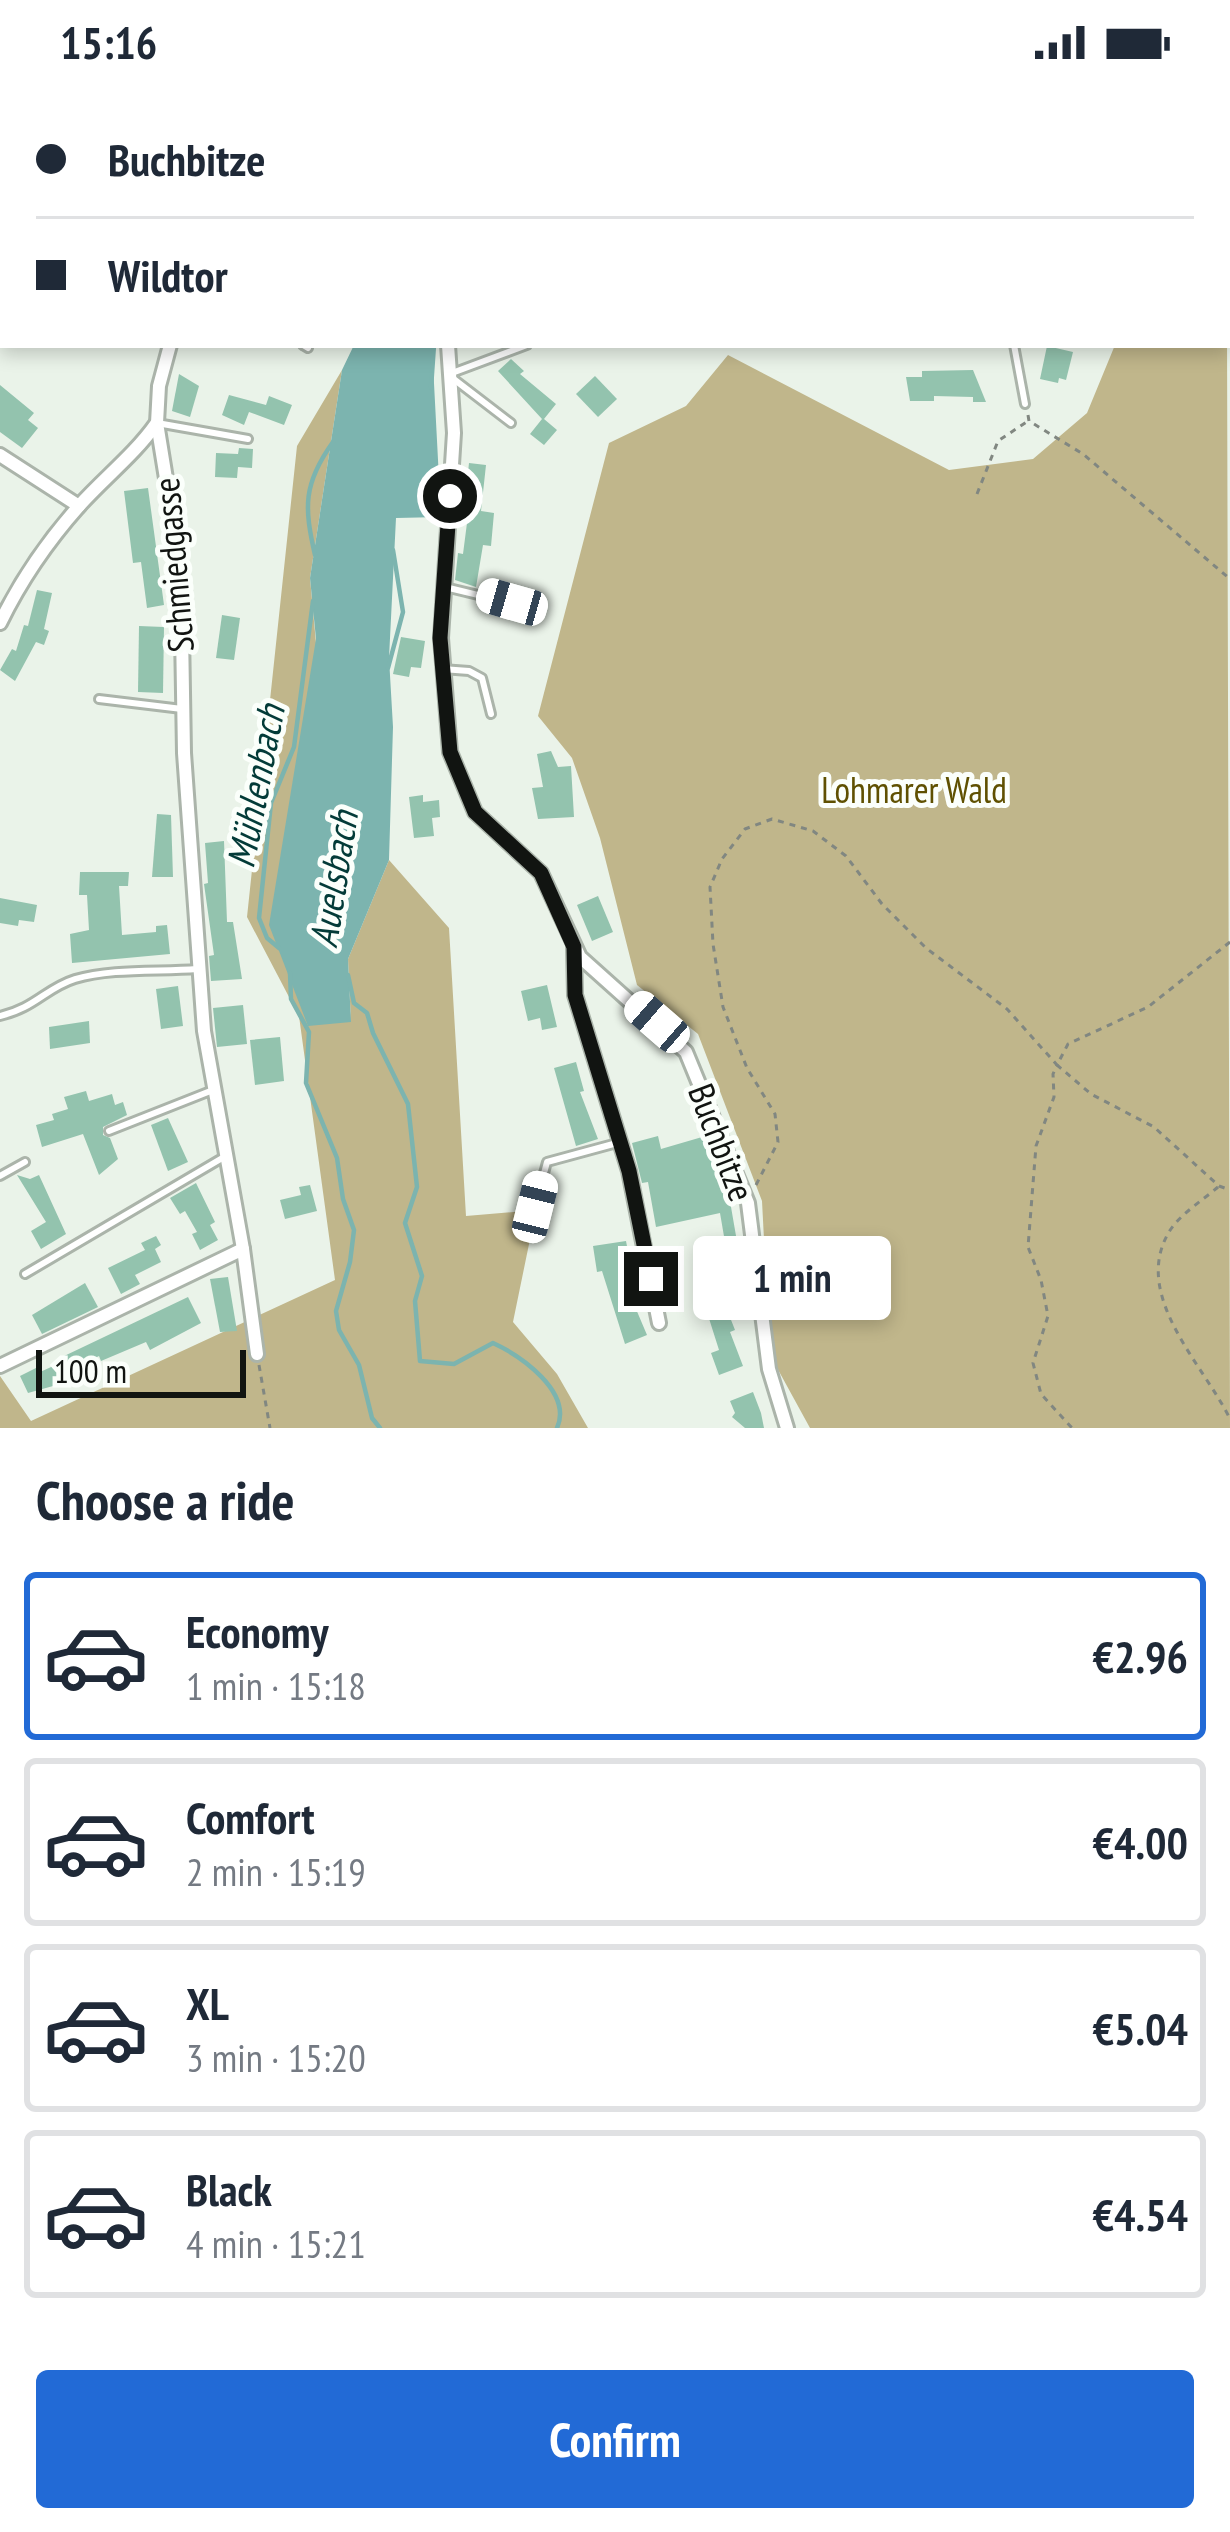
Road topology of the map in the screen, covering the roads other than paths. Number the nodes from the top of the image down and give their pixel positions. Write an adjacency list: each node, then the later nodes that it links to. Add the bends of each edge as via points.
1 (169, 348): 7 (street, Schmiedgasse)
2 (448, 348): 5 (street, Buchbitze)
3 (519, 348): 5 (lane)
4 (1015, 348): 6 (lane)
5 (448, 375): 8 (lane); 12 (street, Buchbitze, via 454,434)
6 (1025, 404)
7 (157, 422): 9 (lane, Schmiedgasse); 11 (street); 17 (street, Schmiedgasse, via 181,571)
8 (511, 423)
9 (248, 439)
10 (0, 455): 11 (street)
11 (80, 506): 14 (street, via 22,579)
12 (442, 586): 13 (lane); 15 (street, Buchbitze)
13 (512, 602)
14 (0, 622)
15 (442, 669): 18 (lane, via 482,678); 19 (street, Buchbitze, via 445,725 462,788 475,812 541,873)
16 (99, 699): 17 (lane, Schmiedgasse)
17 (182, 709): 20 (street, Schmiedgasse)
18 (491, 714)
19 (574, 947): 24 (street, via 575,995); 34 (street, Buchbitze, via 686,1052 748,1203 769,1369)
20 (201, 969): 21 (lane, via 82,977); 22 (street, Schmiedgasse)
21 (0, 1016)
22 (213, 1090): 23 (lane); 25 (street, Schmiedgasse)
23 (110, 1131)
24 (621, 1142): 28 (lane, via 547,1162); 31 (street)
25 (224, 1157): 29 (street, Schmiedgasse); 30 (lane)
26 (25, 1162): 27 (lane)
27 (0, 1176)
28 (535, 1207)
29 (243, 1249): 32 (street, Schmiedgasse); 33 (street)
30 (25, 1274)
31 (659, 1323)
32 (257, 1354)
33 (0, 1366)
34 (788, 1428)

